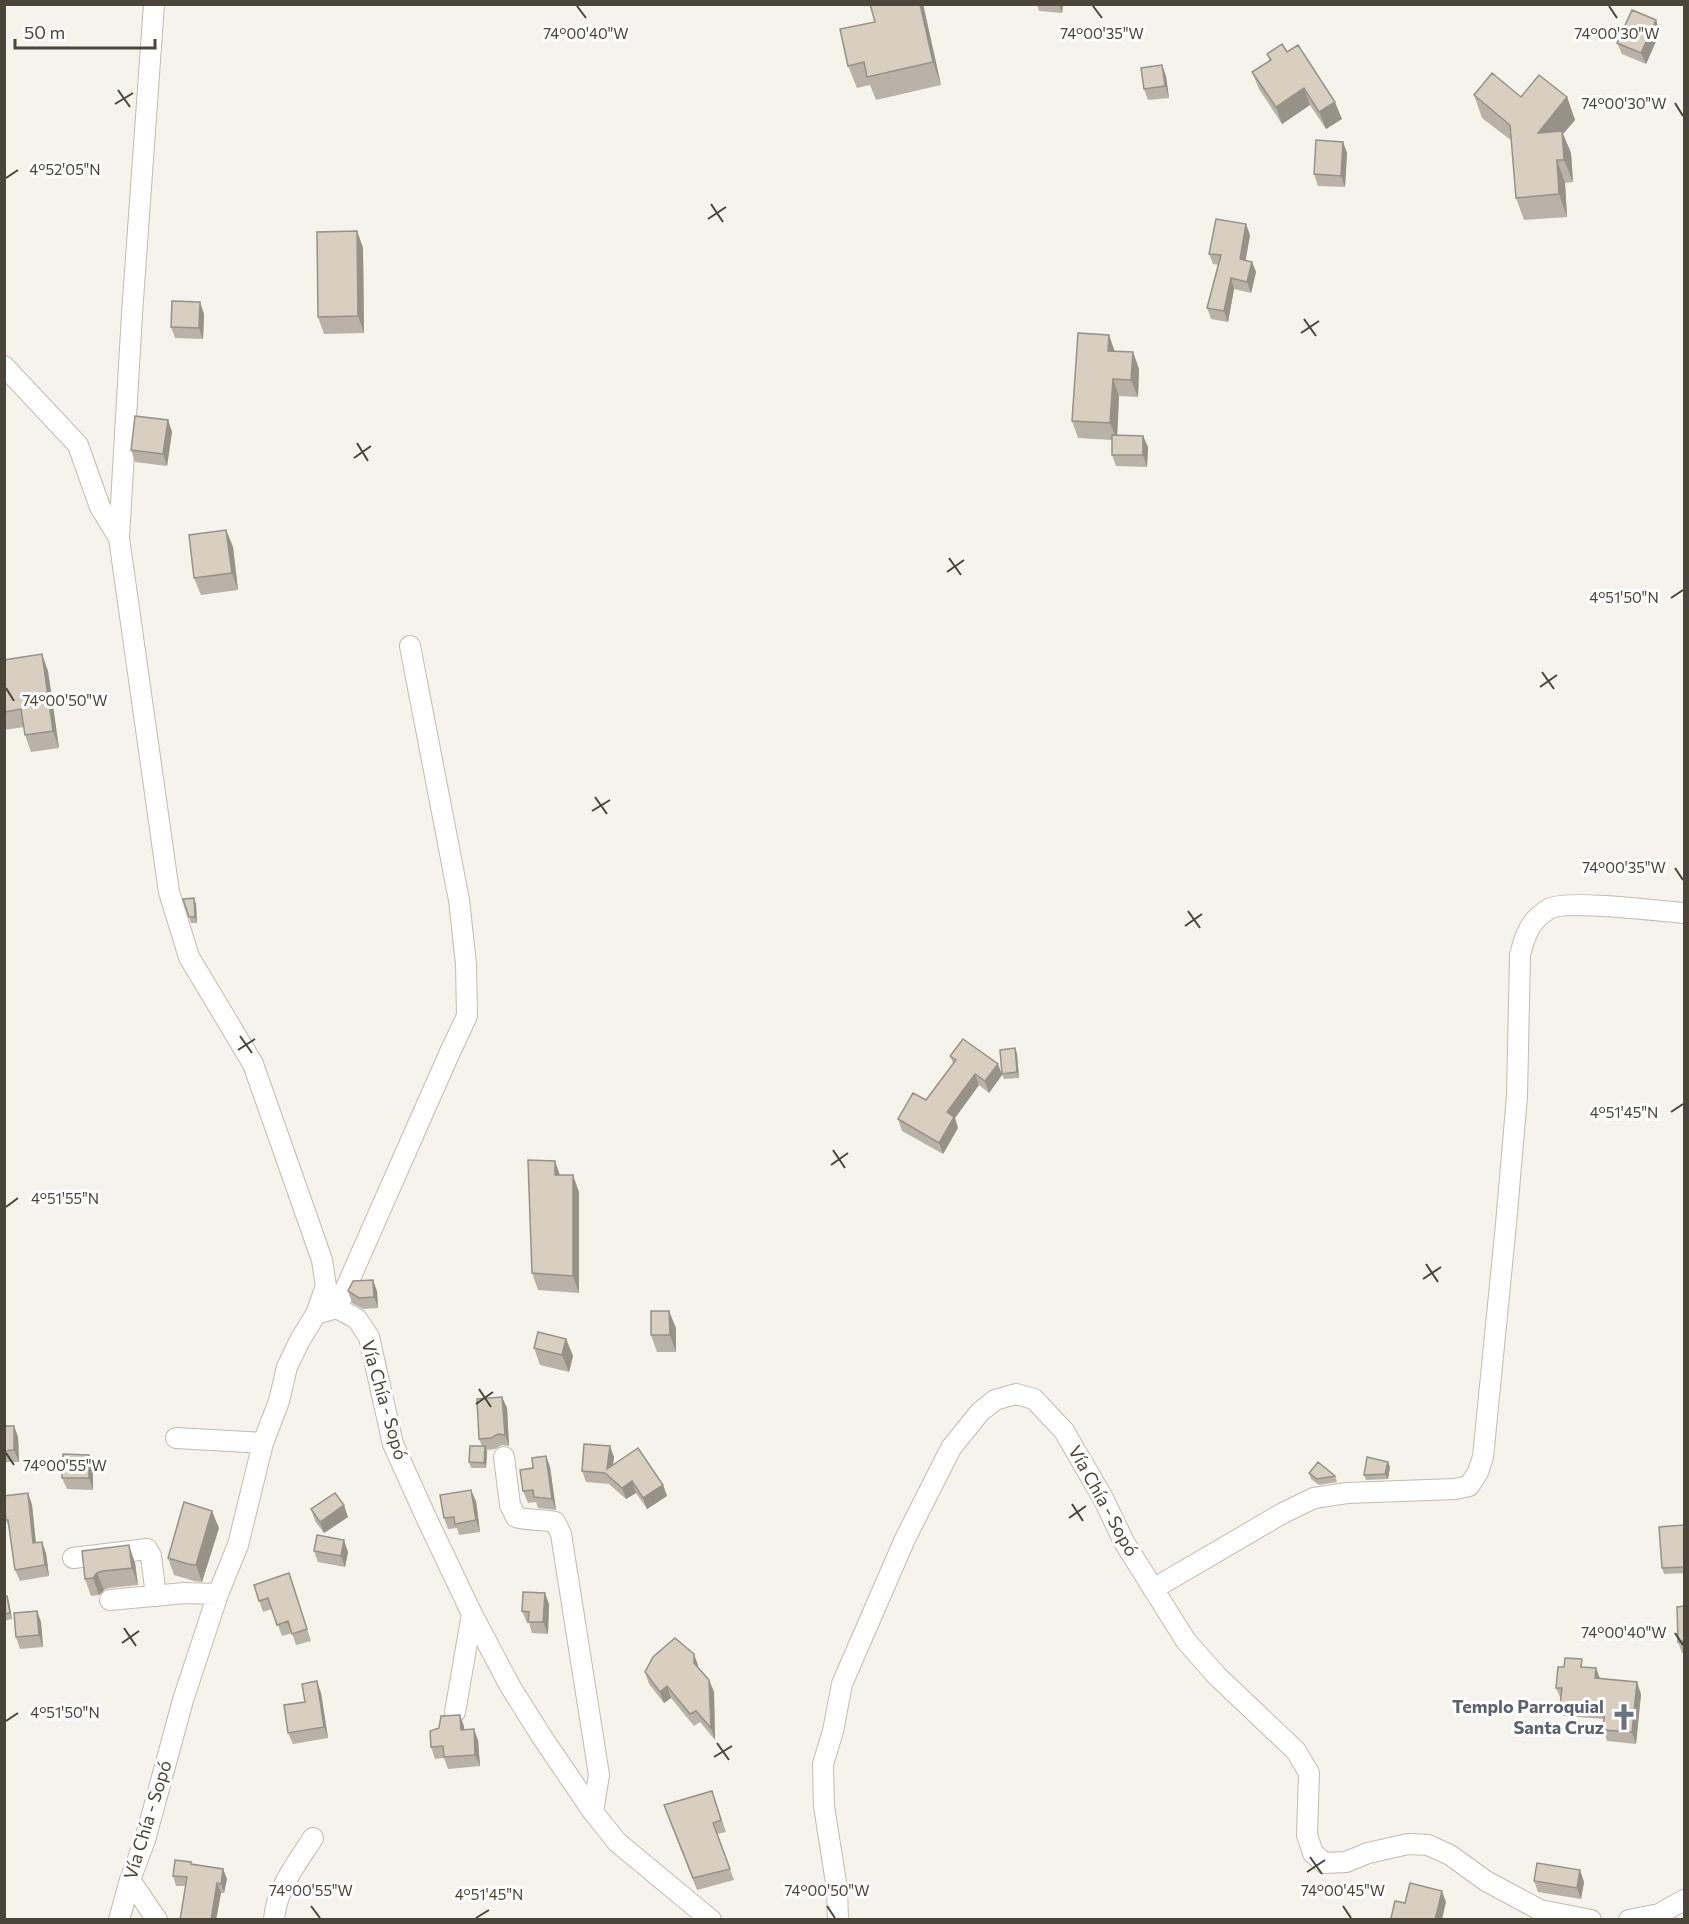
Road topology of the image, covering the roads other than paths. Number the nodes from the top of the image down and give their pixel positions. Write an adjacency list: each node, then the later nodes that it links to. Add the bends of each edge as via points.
1 (154, 6): 3 (street)
2 (4, 366): 3 (street, via 78,445 100,507)
3 (118, 538): 7 (street, Vía Chía - Sopó, via 169,892 189,957 253,1064 322,1260 326,1286)
4 (410, 646): 6 (street, via 459,900 467,1016)
5 (1684, 913): 12 (street, via 1571,904 1551,907 1535,919 1526,933 1520,955 1517,1095 1483,1456 1469,1486 1347,1492 1314,1498)
6 (337, 1308): 7 (street); 16 (street, Vía Chía - Sopó, via 357,1319 369,1337 393,1444)
7 (316, 1314): 9 (street, Vía Chía - Sopó, via 287,1366)
8 (176, 1438): 9 (street)
9 (263, 1443): 13 (street, Vía Chía - Sopó, via 238,1545)
10 (504, 1457): 18 (street, via 510,1505 516,1517 555,1522 561,1534 599,1775)
11 (74, 1558): 14 (street, via 147,1549)
12 (1153, 1589): 26 (street, Vía Chía - Sopó, via 1076,1451 1050,1414 1034,1399 1016,1394 995,1400 980,1412 951,1448 905,1539 842,1684 823,1764 824,1806); 27 (street, Vía Chía - Sopó, via 1186,1641 1217,1677 1296,1751 1310,1773 1307,1835 1313,1853 1324,1863 1346,1862 1408,1844 1428,1845 1540,1910)
13 (218, 1594): 14 (street); 20 (street, Vía Chía - Sopó)
14 (156, 1596): 15 (street)
15 (110, 1600)
16 (472, 1614): 17 (street); 18 (street, Vía Chía - Sopó, via 510,1686)
17 (455, 1712)
18 (593, 1812): 25 (street, Vía Chía - Sopó, via 618,1842)
19 (313, 1838): 24 (street, via 285,1880)
20 (130, 1880): 22 (street, Vía Chía - Sopó); 23 (street)
21 (1683, 1902): 28 (street, via 1659,1914)
22 (119, 1920)
23 (157, 1920)
24 (274, 1920)
25 (711, 1920)
26 (838, 1920)
27 (1591, 1920)
28 (1629, 1920)

